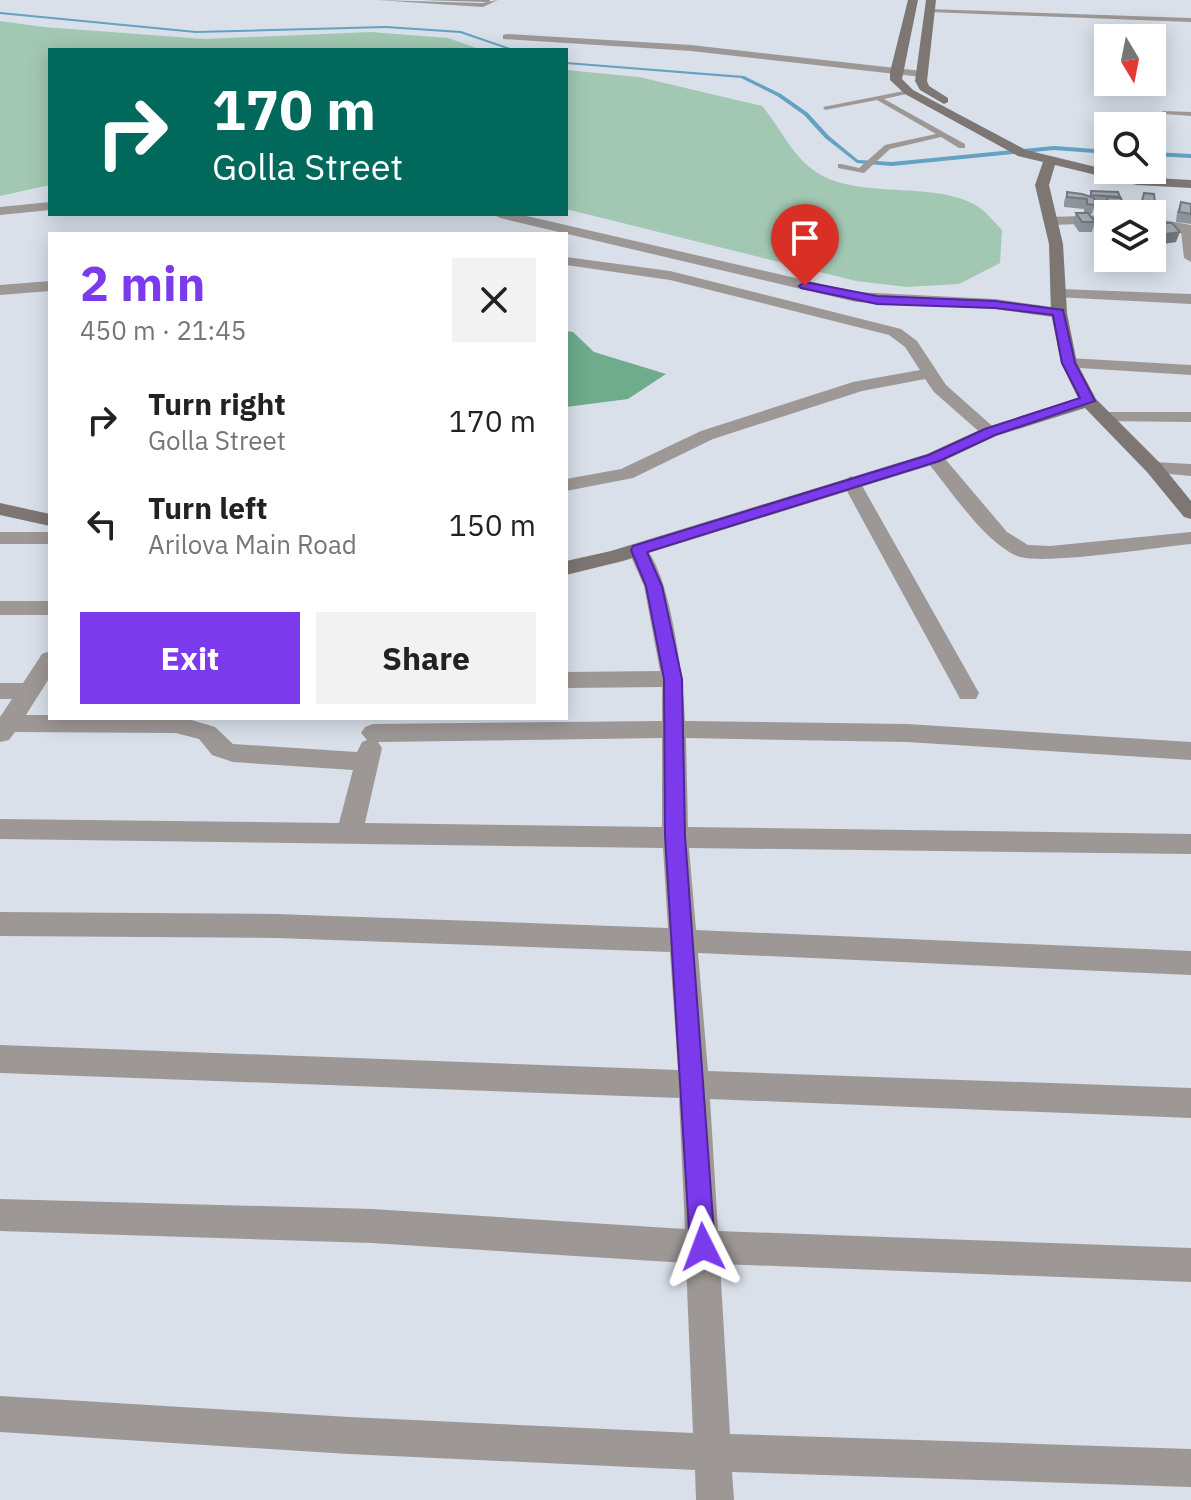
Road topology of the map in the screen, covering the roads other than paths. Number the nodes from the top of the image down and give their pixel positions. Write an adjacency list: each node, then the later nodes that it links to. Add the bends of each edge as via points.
1 (379, 0): 2 (lane)
2 (398, 0): 3 (lane, via 483,5)
3 (495, 0)
4 (913, 0): 8 (street)
5 (930, 5): 6 (lane); 9 (street)
6 (1191, 20)
7 (507, 37): 8 (street, via 691,48)
8 (896, 72): 9 (street); 10 (street, via 896,80)
9 (922, 74): 17 (street, via 930,93)
10 (909, 92): 11 (lane); 17 (street)
11 (876, 97): 12 (lane); 15 (lane)
12 (825, 108)
13 (1166, 112): 14 (lane)
14 (1191, 114)
15 (942, 135): 16 (lane); 18 (lane, via 888,147 864,169)
16 (962, 146)
17 (1030, 152): 19 (street); 28 (street)
18 (841, 166)
19 (1094, 172)
20 (1166, 175): 21 (street)
21 (1191, 176)
22 (1166, 183): 23 (street)
23 (1191, 184)
24 (48, 206): 25 (street)
25 (0, 211)
26 (509, 216): 36 (street, via 856,297)
27 (1094, 219): 28 (street)
28 (1051, 221): 34 (street)
29 (1166, 224): 30 (street, via 1188,228)
30 (1191, 258)
31 (568, 261): 39 (street, via 670,276 895,332 911,344)
32 (48, 286): 33 (street)
33 (0, 290)
34 (1060, 294): 35 (street); 36 (street)
35 (1191, 299)
36 (1059, 313): 37 (street)
37 (1069, 363): 38 (street); 40 (street)
38 (1191, 370)
39 (929, 373): 43 (street); 48 (street, via 859,386 707,435 626,474)
40 (1088, 401): 41 (street); 43 (street)
41 (1104, 417): 42 (street); 45 (street)
42 (1191, 417)
43 (990, 432): 44 (street)
44 (934, 458): 47 (street); 54 (street, via 1000,536 1024,551)
45 (1154, 468): 46 (street); 50 (street)
46 (1191, 470)
47 (851, 482): 55 (street); 64 (street)
48 (568, 485)
49 (0, 509): 51 (street)
50 (1191, 513)
51 (48, 520)
52 (0, 538): 53 (street)
53 (48, 538)
54 (1191, 538)
55 (638, 550): 56 (street); 60 (street, via 654,586)
56 (568, 568)
57 (0, 608): 58 (street)
58 (48, 608)
59 (48, 662): 63 (street)
60 (673, 679): 61 (street); 67 (street)
61 (568, 680)
62 (0, 691): 63 (street)
63 (29, 691): 66 (street)
64 (968, 693)
65 (375, 725): 67 (street); 69 (street)
66 (4, 729): 69 (street, via 176,724 207,733 220,749 233,753)
67 (674, 729): 68 (street, via 907,733); 72 (street)
68 (1191, 751)
69 (366, 762): 71 (street)
70 (0, 829): 71 (street)
71 (350, 832): 72 (street)
72 (675, 836): 73 (street); 75 (street)
73 (1191, 844)
74 (0, 924): 75 (street, via 276,926)
75 (683, 943): 76 (street); 78 (street)
76 (1191, 963)
77 (0, 1059): 78 (street)
78 (694, 1083): 79 (street); 81 (street)
79 (1191, 1103)
80 (0, 1215): 81 (street, via 372,1226)
81 (703, 1247): 82 (street); 84 (street)
82 (1191, 1265)
83 (0, 1414): 84 (street)
84 (712, 1455): 85 (street); 86 (street)
85 (1191, 1468)
86 (715, 1500)

